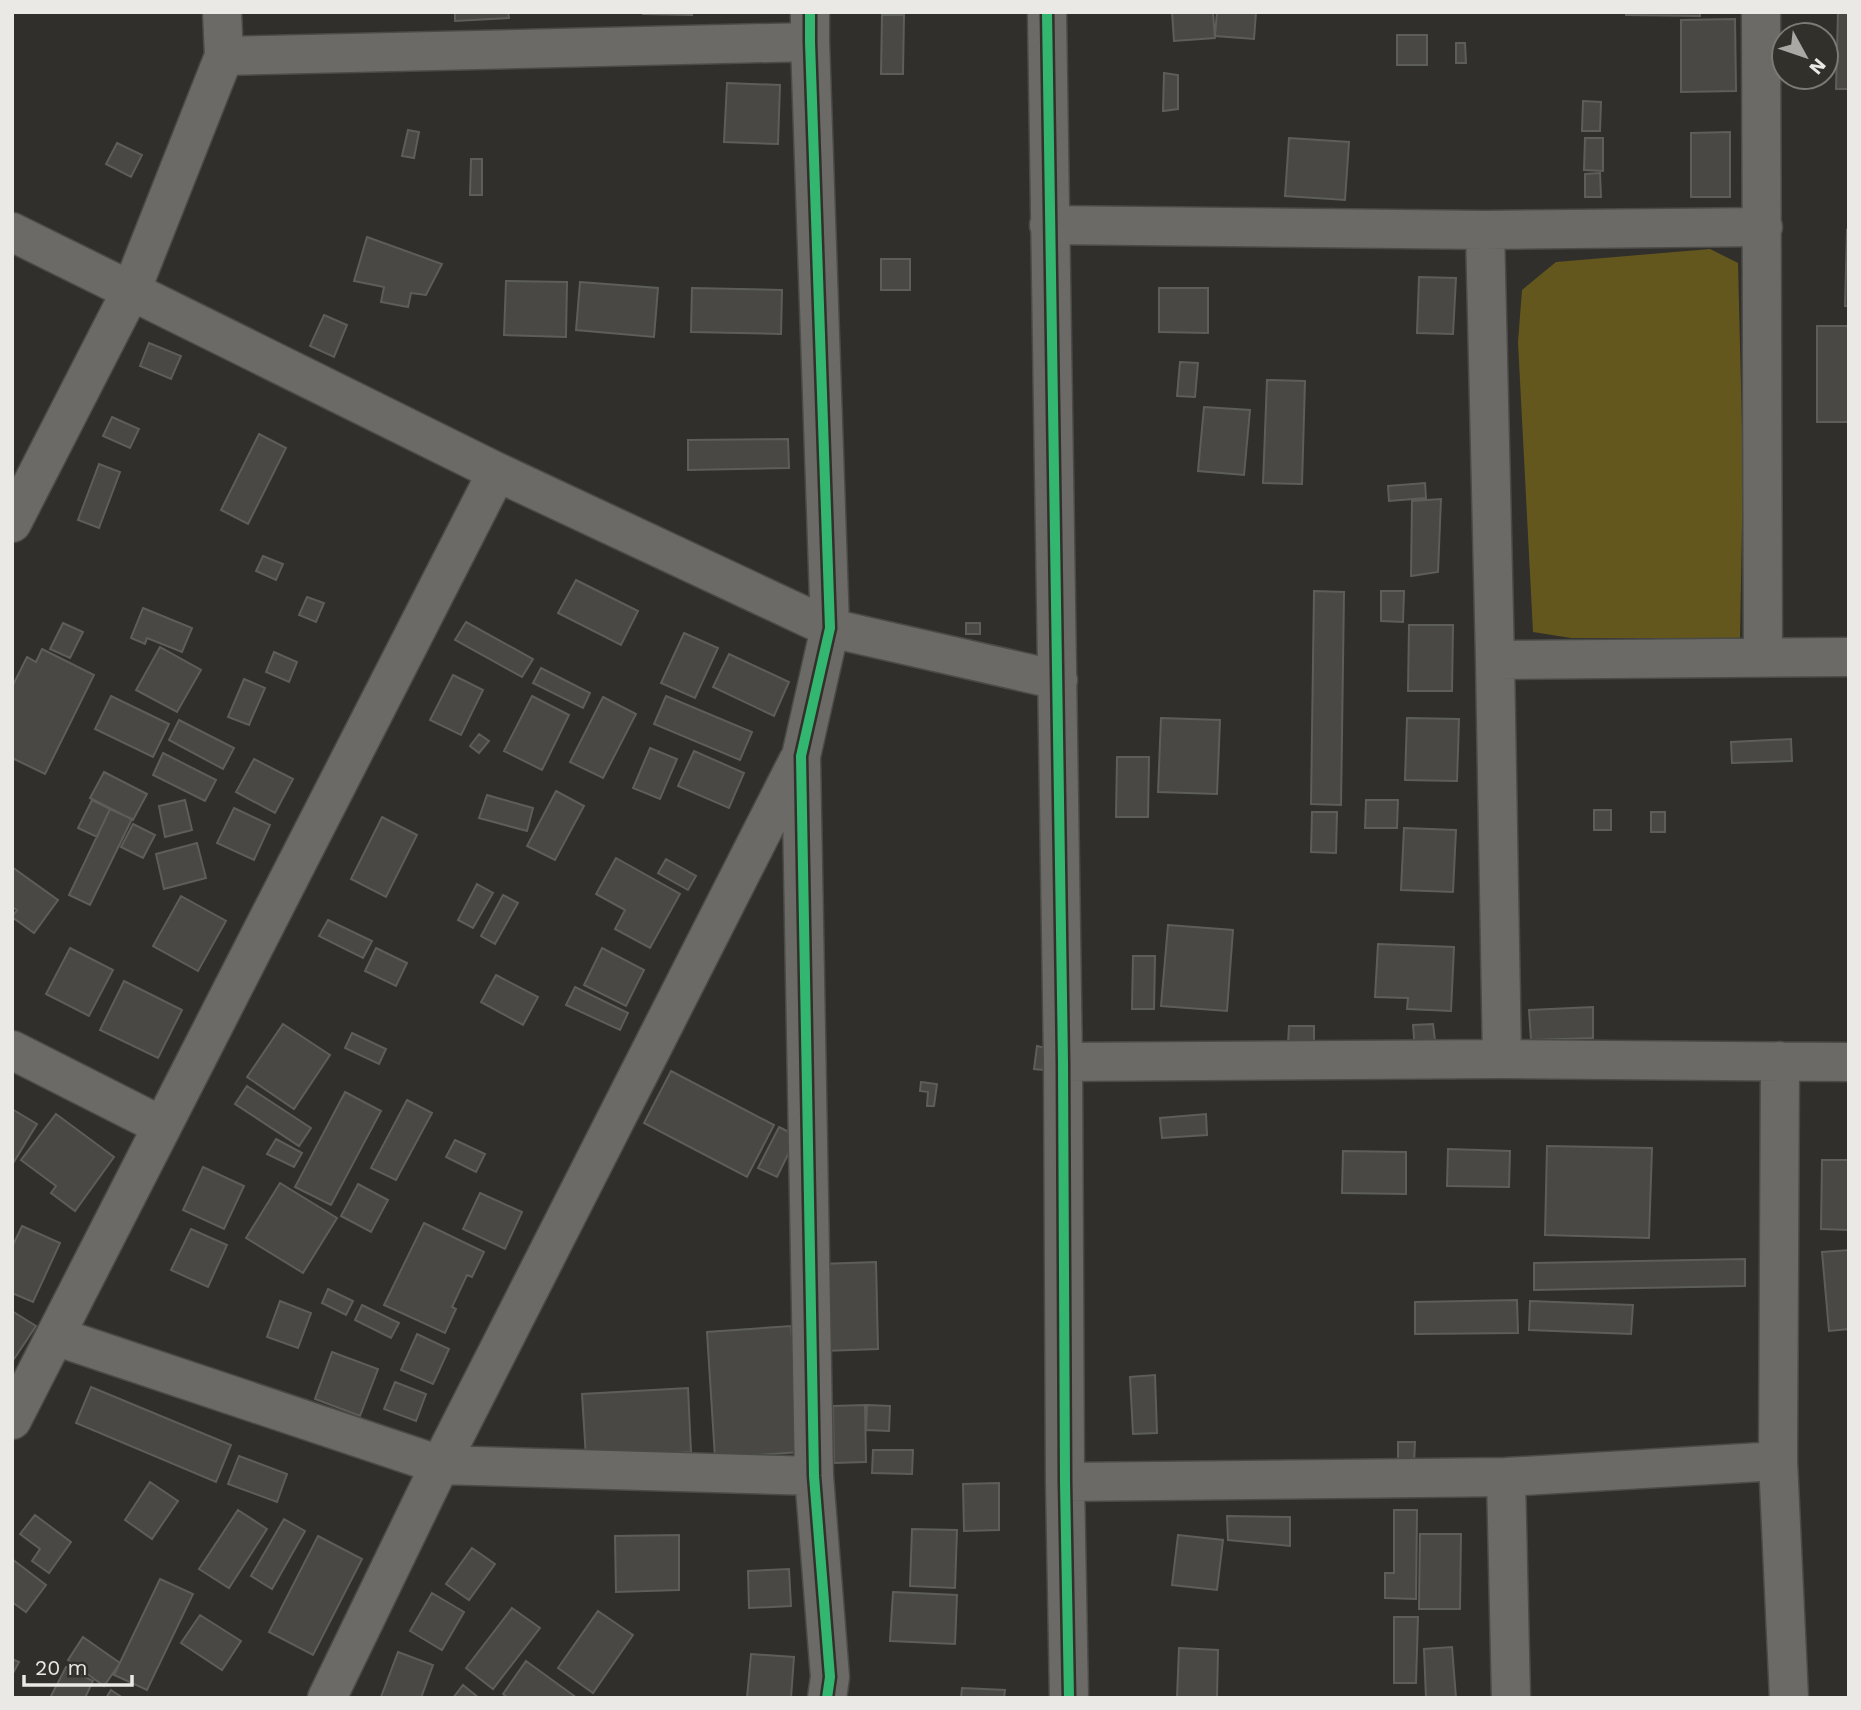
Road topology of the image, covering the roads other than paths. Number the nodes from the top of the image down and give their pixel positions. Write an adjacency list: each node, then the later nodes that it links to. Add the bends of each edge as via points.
1 (222, 12): 5 (street)
2 (1047, 12): 6 (street)
3 (1761, 12): 7 (street)
4 (810, 27): 5 (street); 13 (street)
5 (224, 56): 10 (street)
6 (1049, 225): 8 (street); 17 (street)
7 (1763, 228): 8 (street); 14 (street)
8 (1485, 230): 16 (street)
9 (12, 232): 10 (street)
10 (131, 291): 11 (street); 12 (street)
11 (497, 472): 13 (street); 24 (street)
12 (12, 523)
13 (830, 628): 17 (street); 18 (street)
14 (1763, 657): 15 (street); 16 (street)
15 (1849, 657)
16 (1495, 660): 20 (street)
17 (1058, 680): 22 (street)
18 (801, 756): 28 (street); 29 (street)
19 (12, 1050): 24 (street)
20 (1502, 1059): 21 (street); 22 (street)
21 (1780, 1060): 23 (street); 27 (street)
22 (1063, 1062): 31 (street)
23 (1849, 1062)
24 (163, 1126): 25 (street)
25 (55, 1336): 26 (street); 28 (street)
26 (12, 1420)
27 (1778, 1461): 30 (street); 36 (street)
28 (440, 1465): 29 (street); 32 (street)
29 (814, 1476): 33 (street, via 830,1677)
30 (1506, 1477): 31 (street); 35 (street)
31 (1065, 1482): 34 (street)
32 (327, 1698)
33 (827, 1698)
34 (1069, 1698)
35 (1511, 1698)
36 (1789, 1698)

